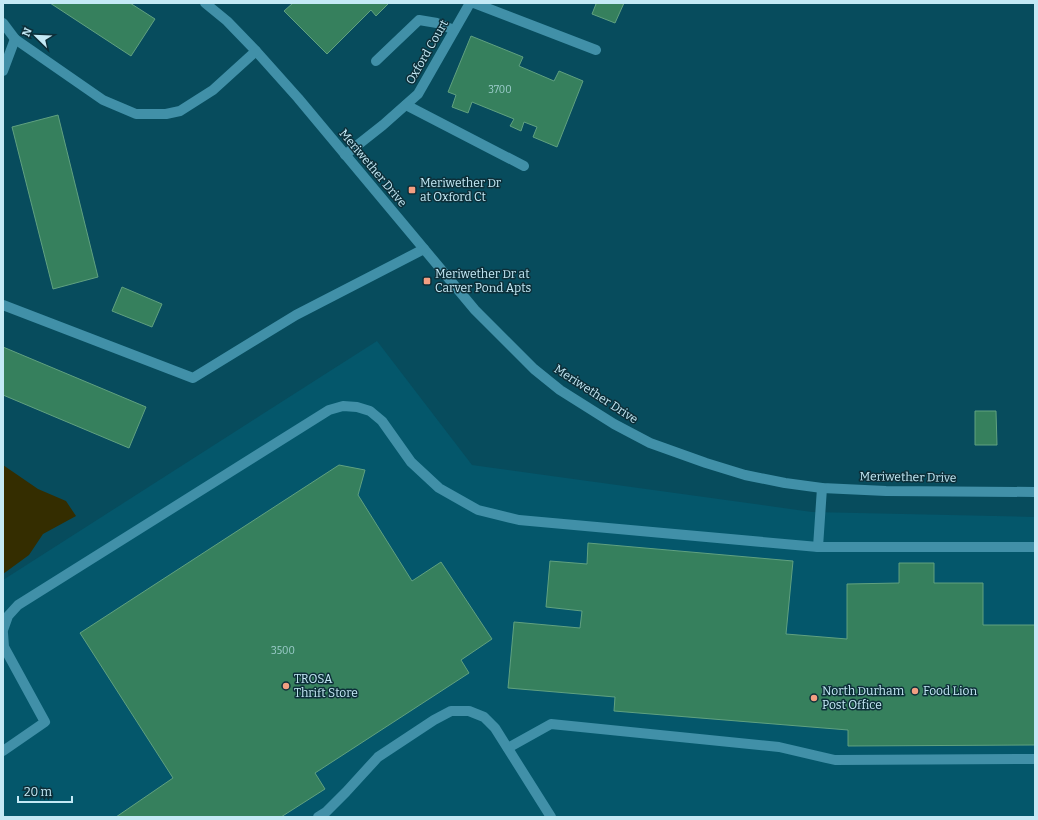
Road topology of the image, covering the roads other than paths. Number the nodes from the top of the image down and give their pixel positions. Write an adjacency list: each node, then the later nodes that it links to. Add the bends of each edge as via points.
1 (205, 3): 8 (street, Meriwether Drive)
2 (470, 3): 5 (street, Oxford Court)
3 (474, 3): 7 (street)
4 (3, 23): 6 (street)
5 (454, 30): 9 (street, via 437,23 419,20); 11 (street, Oxford Court, via 418,94)
6 (15, 39): 8 (street, via 103,100 136,114 166,114 180,111 213,90); 10 (street)
7 (596, 50)
8 (256, 51): 12 (street, Meriwether Drive)
9 (376, 61)
10 (3, 71)
11 (406, 105): 12 (street, Oxford Court); 13 (street)
12 (345, 155): 14 (street, Meriwether Drive)
13 (524, 166)
14 (424, 249): 15 (street, via 296,315 193,378); 16 (street, Meriwether Drive, via 474,310 534,369 560,390 614,424 650,443 706,463 785,483)
15 (3, 305)
16 (822, 488): 17 (street, Meriwether Drive); 18 (street)
17 (1035, 492)
18 (818, 547): 19 (street); 20 (street, via 519,520 478,510 439,488 410,462 382,421 370,411 343,406 329,410 18,605 8,616)
19 (1035, 547)
20 (3, 630)
21 (3, 633): 23 (street, via 4,647 45,722)
22 (508, 748): 24 (street, via 551,724 779,747 835,760); 25 (street, via 484,716 468,711 451,711 378,757 326,812); 26 (street)
23 (3, 752)
24 (1035, 759)
25 (318, 817)
26 (551, 817)

